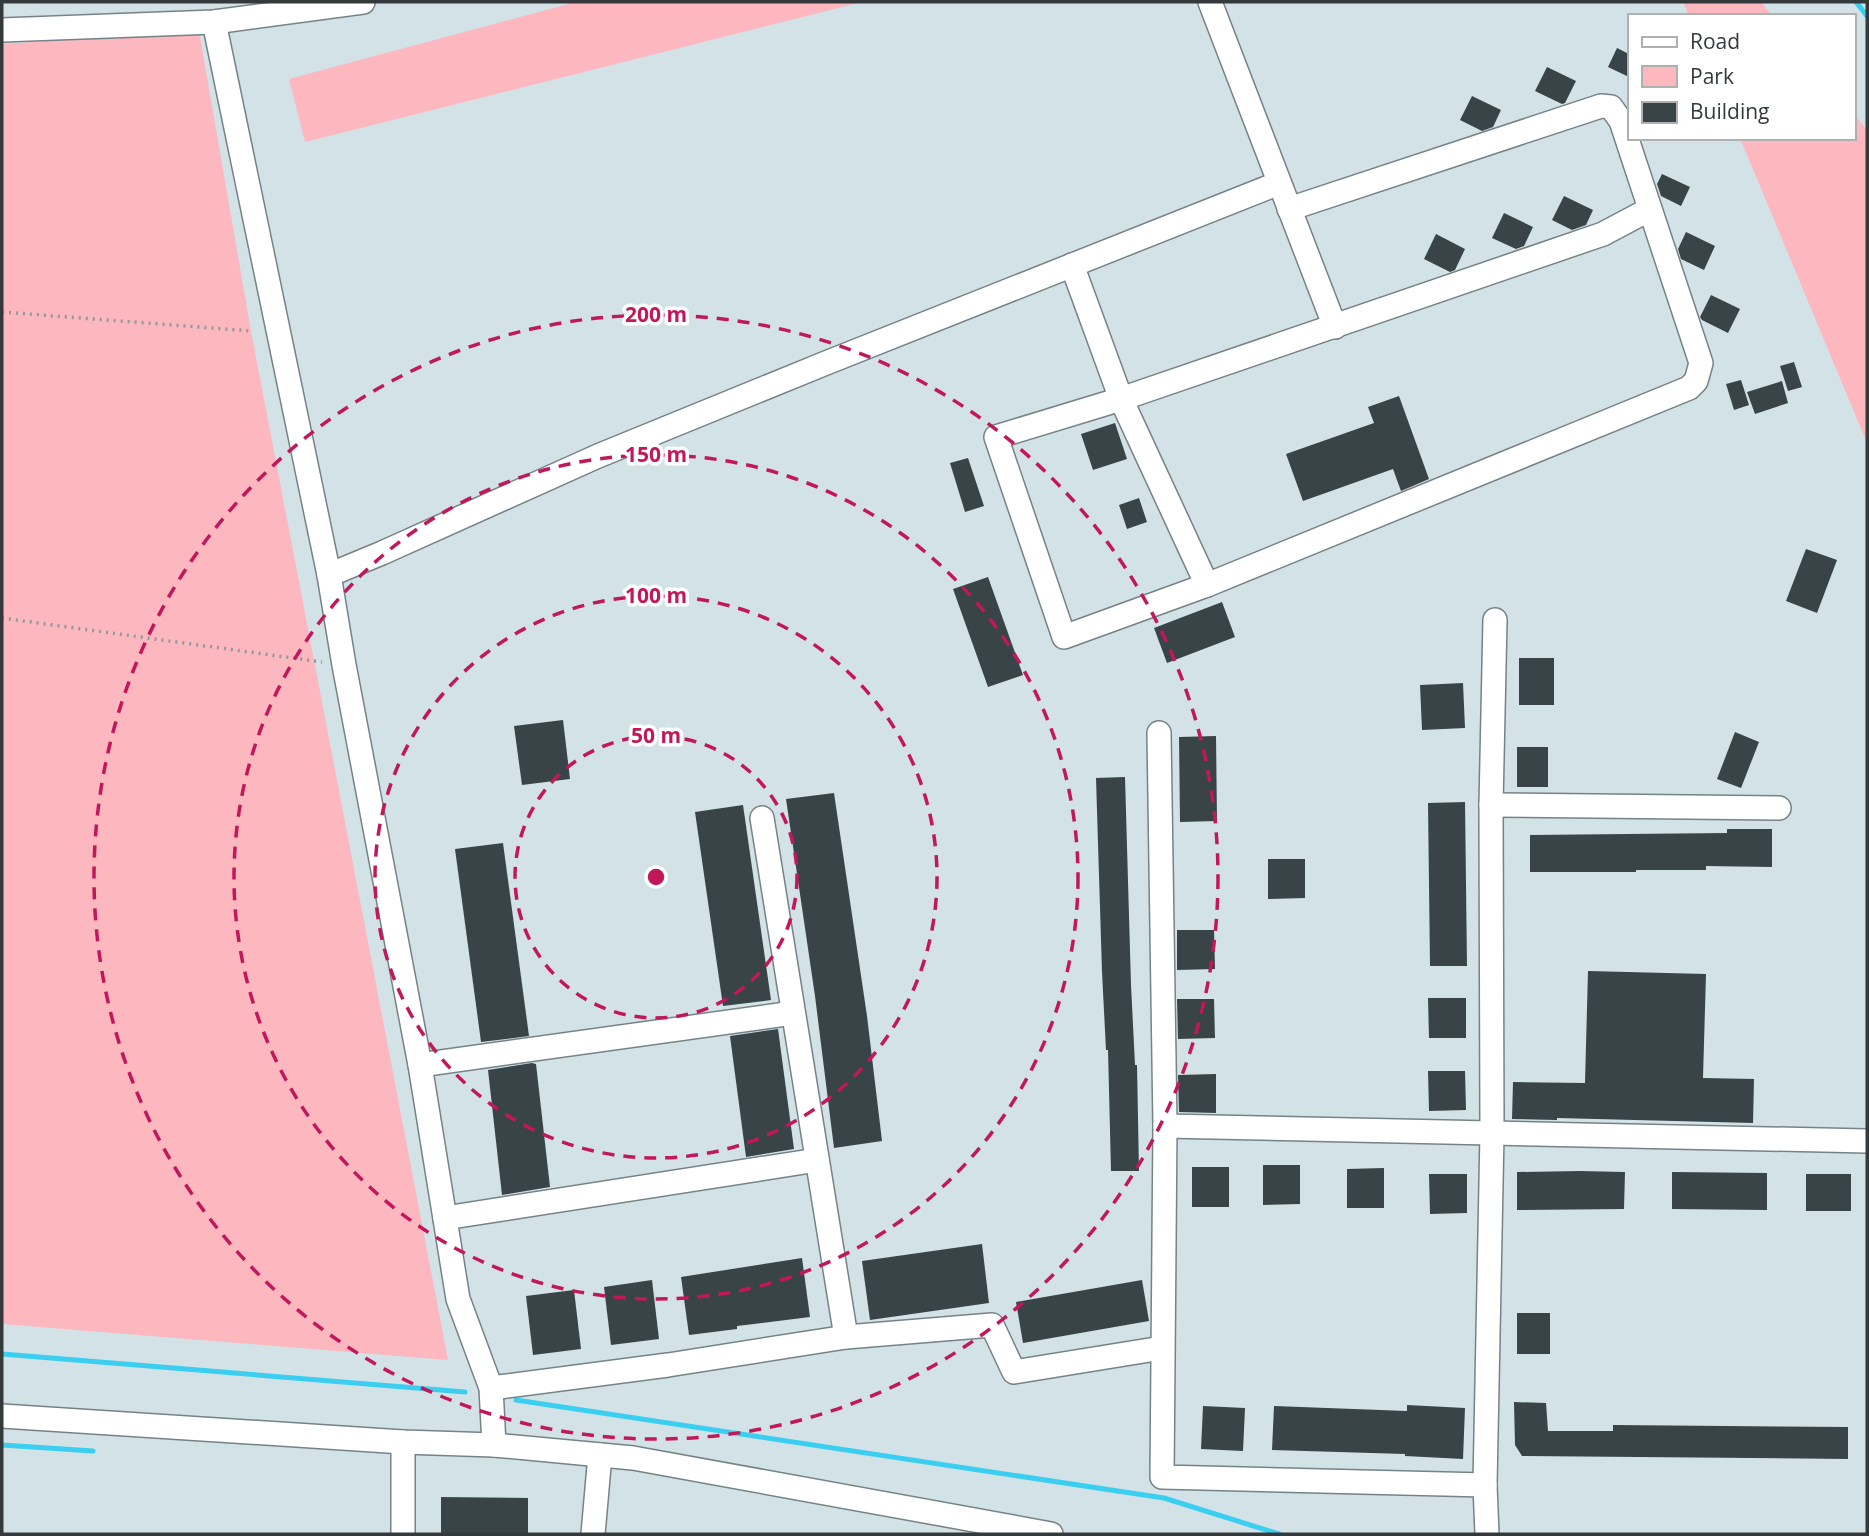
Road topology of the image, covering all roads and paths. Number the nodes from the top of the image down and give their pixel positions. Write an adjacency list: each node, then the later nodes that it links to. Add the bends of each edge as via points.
1 (362, 2): 3 (street)
2 (1210, 2): 5 (street)
3 (215, 22): 4 (street); 13 (street)
4 (2, 30)
5 (1279, 183): 6 (street); 8 (street)
6 (1289, 209): 7 (street, via 1601,106 1611,107 1621,121); 10 (street)
7 (1650, 209): 10 (street, via 1603,234); 14 (street, via 1701,363 1689,388)
8 (1072, 265): 12 (street); 13 (street, via 598,456)
9 (2, 312): 11 (path)
10 (1335, 327): 12 (street)
11 (251, 331)
12 (1121, 399): 14 (street); 14 (street, via 996,437 1065,637)
13 (329, 575): 17 (street)
14 (1207, 585)
15 (2, 618): 17 (path)
16 (1495, 620): 19 (street)
17 (344, 665): 23 (street)
18 (1160, 733): 24 (street)
19 (1491, 805): 20 (street); 25 (street)
20 (1779, 808)
21 (762, 818): 22 (street)
22 (793, 1013): 23 (street); 27 (street)
23 (420, 1065): 28 (street)
24 (1165, 1126): 25 (street); 30 (street)
25 (1492, 1133): 26 (street); 36 (street)
26 (1867, 1141)
27 (817, 1160): 28 (street); 29 (street)
28 (445, 1218): 31 (street, via 458,1299)
29 (846, 1337): 30 (street, via 992,1325 1014,1372); 31 (street)
30 (1162, 1348): 36 (street, via 1162,1477)
31 (491, 1388): 34 (street)
32 (2, 1416): 33 (street)
33 (403, 1442): 34 (street); 37 (street)
34 (494, 1445): 35 (street)
35 (600, 1455): 38 (street); 39 (street)
36 (1485, 1485): 40 (street)
37 (402, 1534)
38 (593, 1534)
39 (1051, 1534)
40 (1487, 1534)

